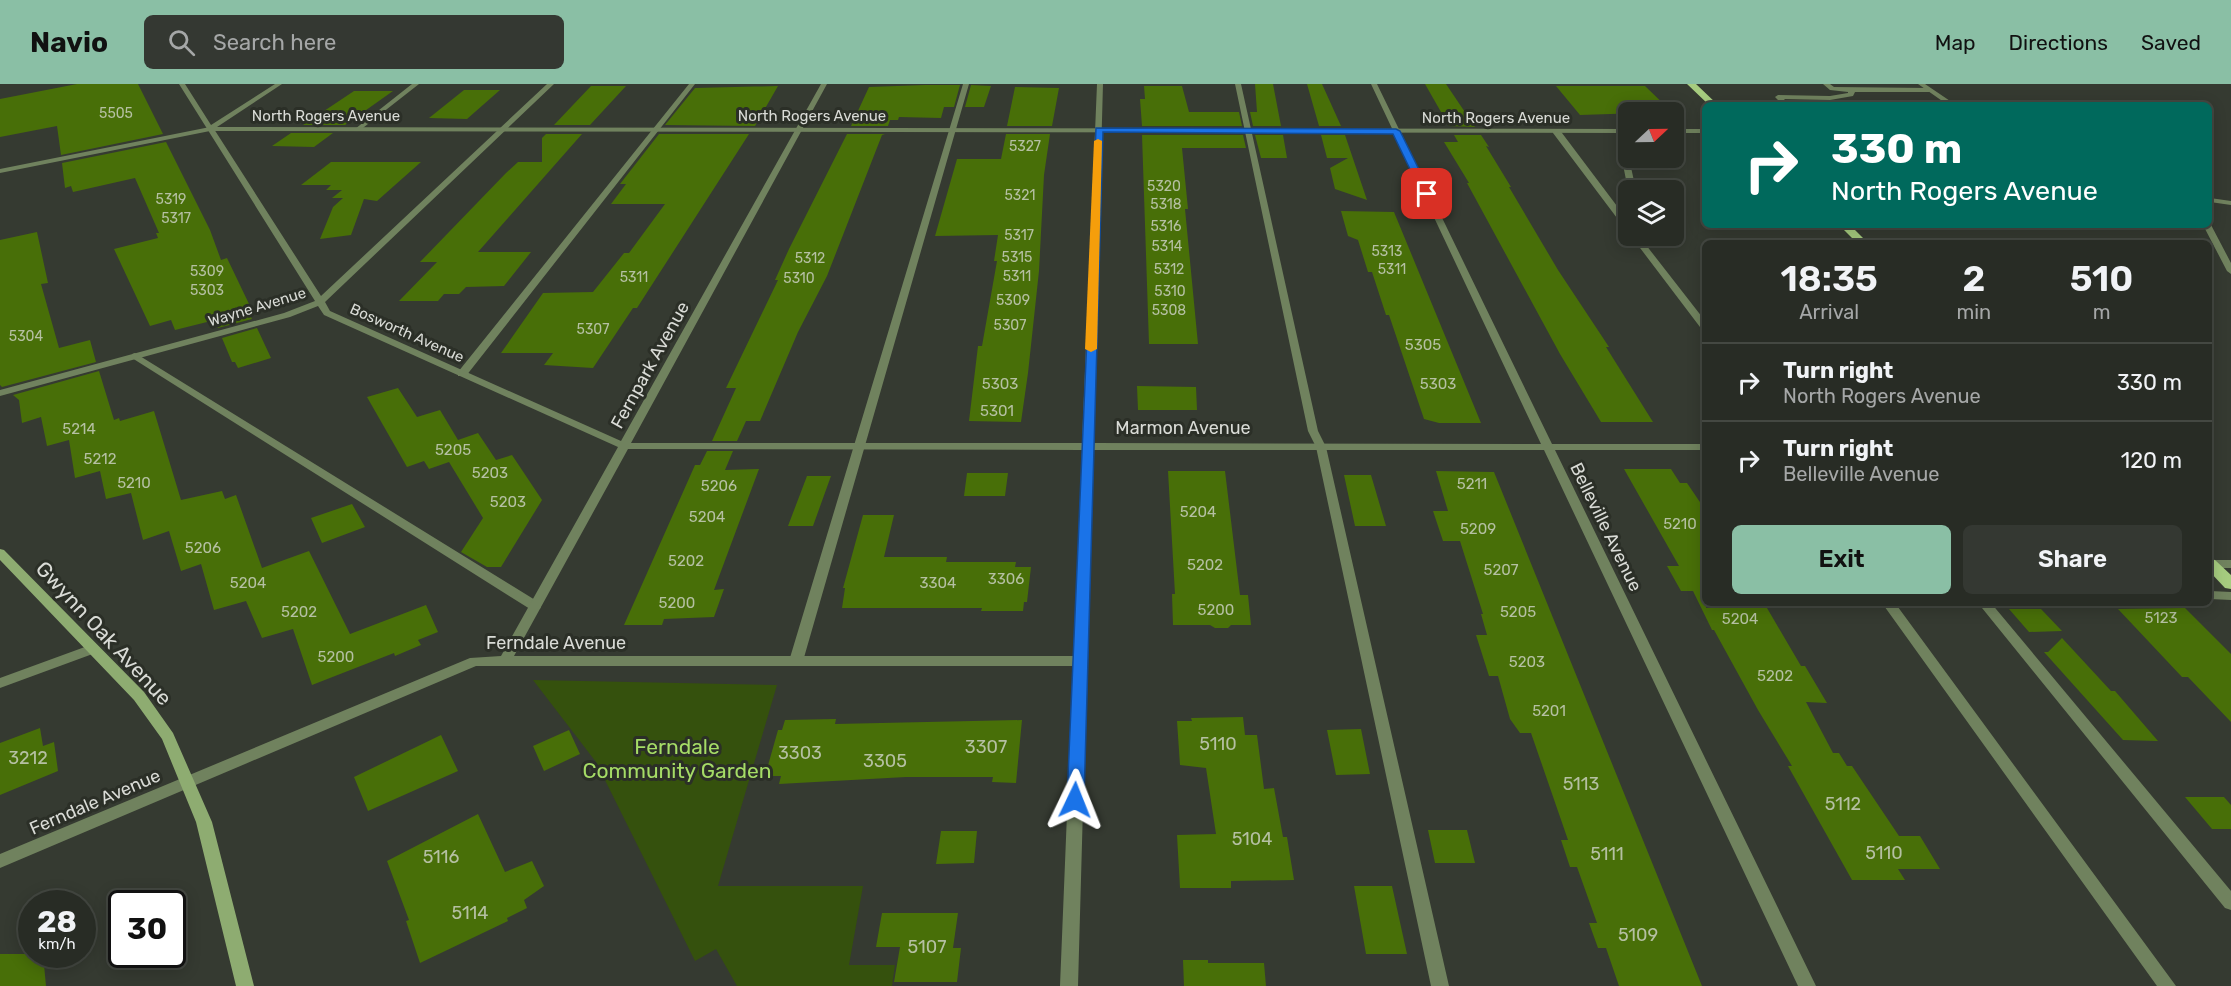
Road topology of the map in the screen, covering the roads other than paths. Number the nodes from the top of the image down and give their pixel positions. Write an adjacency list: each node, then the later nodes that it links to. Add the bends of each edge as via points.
1 (182, 84): 21 (street, Bosworth Avenue)
2 (279, 84): 21 (street)
3 (417, 84): 22 (street)
4 (551, 84): 23 (street, Wayne Avenue)
5 (692, 84): 24 (street)
6 (824, 84): 25 (street, Fernpark Avenue)
7 (966, 84): 26 (street)
8 (1100, 84): 27 (street)
9 (1238, 84): 28 (street)
10 (1374, 84): 29 (street, Belleville Avenue)
11 (1691, 84): 17 (main road)
12 (1826, 84): 14 (street, via 1832,89)
13 (1921, 84): 15 (street)
14 (1852, 90): 15 (street); 16 (street, via 1851,95)
15 (1929, 90): 20 (street)
16 (1811, 98): 18 (street, via 1778,97); 19 (street)
17 (1711, 102)
18 (1784, 102)
19 (1816, 102)
20 (1948, 102)
21 (210, 129): 22 (street, North Rogers Avenue); 34 (street, North Rogers Avenue); 43 (street, Bosworth Avenue)
22 (357, 130): 23 (street, North Rogers Avenue)
23 (502, 130): 24 (street, North Rogers Avenue); 43 (street, Wayne Avenue)
24 (656, 130): 25 (street, North Rogers Avenue); 46 (street)
25 (799, 130): 26 (street, North Rogers Avenue); 48 (street, Fernpark Avenue)
26 (952, 130): 27 (street, North Rogers Avenue); 49 (street)
27 (1099, 130): 28 (street, North Rogers Avenue); 50 (street)
28 (1249, 130): 29 (street, North Rogers Avenue); 51 (street, via 1313,431)
29 (1396, 131): 30 (street, North Rogers Avenue); 52 (street, Belleville Avenue)
30 (1556, 131): 31 (street, North Rogers Avenue); 37 (street)
31 (1618, 131)
32 (1684, 131): 33 (street)
33 (1702, 131)
34 (0, 171)
35 (2212, 200): 36 (street)
36 (2231, 203)
37 (1618, 213)
38 (1847, 228): 40 (main road)
39 (2209, 228): 42 (street)
40 (1860, 240)
41 (1643, 246): 44 (street)
42 (2231, 271)
43 (320, 302): 45 (street, Wayne Avenue, via 287,315); 46 (street, Bosworth Avenue, via 327,313)
44 (1702, 324)
45 (135, 356): 47 (street, Wayne Avenue); 61 (street)
46 (462, 374): 48 (street, Bosworth Avenue)
47 (0, 393)
48 (624, 446): 49 (street, Marmon Avenue); 61 (street, Fernpark Avenue)
49 (859, 446): 50 (street, Marmon Avenue); 66 (street)
50 (1088, 446): 51 (street, Marmon Avenue); 67 (street)
51 (1321, 447): 52 (street, Marmon Avenue); 74 (street)
52 (1548, 447): 53 (street, Marmon Avenue); 75 (street, Belleville Avenue)
53 (1702, 447)
54 (0, 553): 64 (main road, Gwynn Oak Avenue)
55 (2212, 564): 56 (street)
56 (2231, 564)
57 (2212, 566): 58 (main road)
58 (2231, 584)
59 (2212, 596): 60 (street)
60 (2231, 596)
61 (536, 606): 65 (street, Fernpark Avenue)
62 (1890, 606): 76 (street)
63 (1986, 606): 71 (street)
64 (93, 649): 68 (street); 69 (main road, Gwynn Oak Avenue, via 139,696 168,737)
65 (505, 661): 66 (street, Ferndale Avenue); 69 (street, Ferndale Avenue, via 475,661)
66 (796, 661): 67 (street, Ferndale Avenue)
67 (1080, 661): 73 (street)
68 (0, 683)
69 (189, 781): 70 (street, Ferndale Avenue); 72 (main road, Gwynn Oak Avenue, via 204,822)
70 (0, 861)
71 (2231, 903)
72 (245, 986)
73 (1069, 986)
74 (1440, 986)
75 (1807, 986)
76 (2167, 986)

